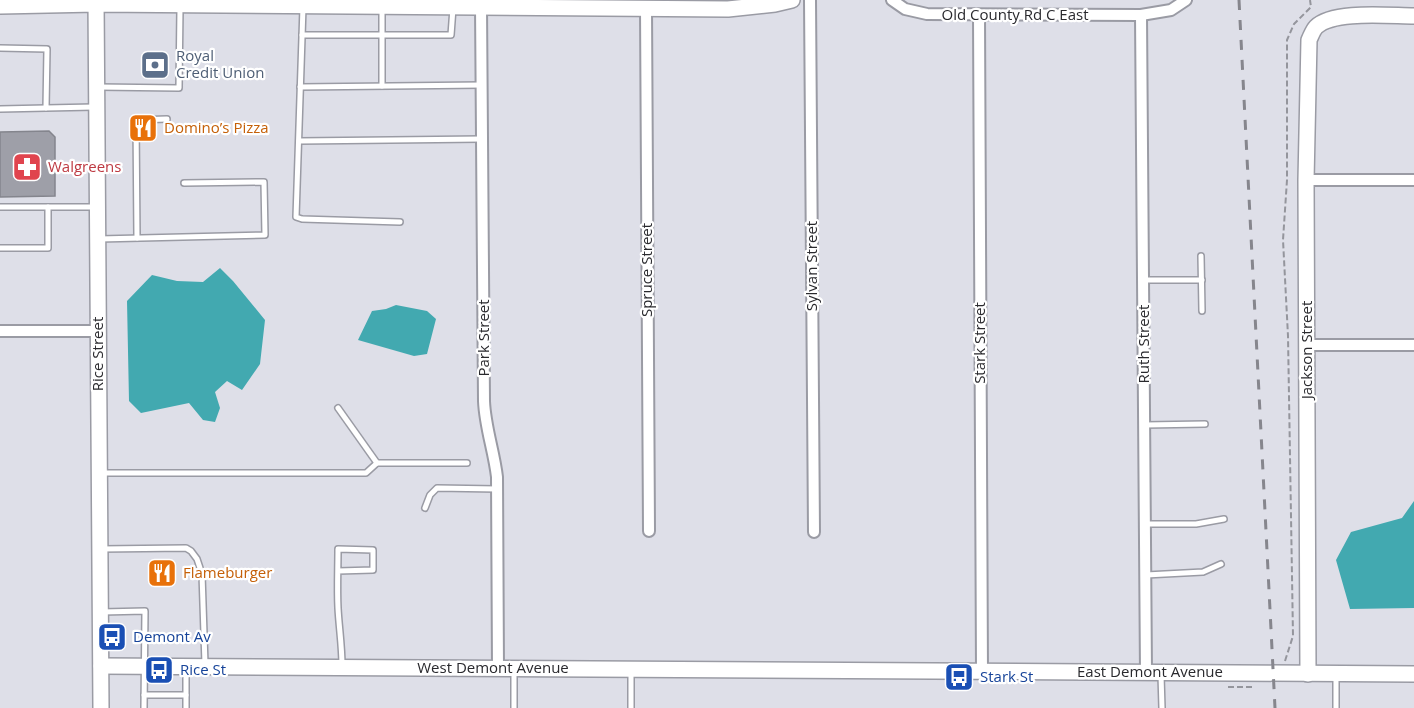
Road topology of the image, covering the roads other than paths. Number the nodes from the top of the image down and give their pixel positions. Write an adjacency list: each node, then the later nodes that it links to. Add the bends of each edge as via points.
1 (792, 0): 8 (street)
2 (810, 0): 60 (street, Sylvan Street)
3 (892, 0): 15 (street, Old County Rd C East, via 905,9 927,14)
4 (1186, 0): 16 (street, Old County Rd C East, via 1172,10)
5 (96, 2): 6 (street); 10 (street); 23 (street, Rice Street)
6 (180, 2): 9 (street); 23 (lane, via 179,88)
7 (329, 3): 9 (street); 11 (street)
8 (728, 4): 14 (street)
9 (303, 5): 18 (lane)
10 (0, 6)
11 (382, 6): 12 (street); 19 (lane)
12 (453, 6): 13 (street); 19 (lane, via 452,35)
13 (481, 6): 14 (street); 21 (street, Park Street)
14 (646, 8): 59 (street, Spruce Street)
15 (979, 15): 16 (street, Old County Rd C East); 75 (street, Stark Street)
16 (1141, 15): 42 (street, Ruth Street)
17 (1414, 16): 31 (street, Jackson Street, via 1346,15 1316,27 1309,40 1307,64)
18 (302, 35): 19 (lane); 24 (lane)
19 (382, 35): 22 (lane)
20 (0, 48): 26 (lane, via 47,49)
21 (482, 85): 22 (lane); 29 (street, Park Street)
22 (382, 86): 24 (lane)
23 (97, 87): 25 (street, Rice Street)
24 (300, 87): 30 (lane)
25 (97, 107): 26 (lane); 36 (street, Rice Street)
26 (46, 108): 27 (lane)
27 (0, 109)
28 (166, 119): 38 (lane, via 136,120)
29 (482, 139): 30 (lane); 55 (street, Park Street, via 485,408)
30 (299, 141): 37 (lane, via 296,218)
31 (1306, 180): 32 (street); 47 (street, Jackson Street)
32 (1414, 180)
33 (184, 183): 38 (lane, via 264,182 265,235)
34 (0, 207): 35 (lane)
35 (48, 207): 36 (lane); 40 (lane, via 48,248)
36 (97, 207): 39 (street, Rice Street)
37 (400, 222)
38 (137, 238): 39 (lane)
39 (97, 239): 46 (street, Rice Street)
40 (0, 248)
41 (1201, 256): 43 (lane)
42 (1144, 280): 43 (lane); 51 (street, Ruth Street)
43 (1202, 280): 44 (lane)
44 (1202, 311)
45 (0, 331): 46 (street)
46 (97, 331): 54 (street, Rice Street)
47 (1307, 345): 48 (street); 77 (street, Jackson Street)
48 (1414, 345)
49 (338, 408): 52 (lane)
50 (1205, 424): 51 (lane)
51 (1145, 425): 58 (street, Ruth Street)
52 (376, 463): 53 (lane); 54 (lane, via 366,473)
53 (467, 463)
54 (99, 473): 61 (street, Rice Street)
55 (497, 489): 56 (lane, via 437,488); 71 (street, Park Street)
56 (425, 508)
57 (1224, 519): 58 (lane, via 1196,524)
58 (1145, 524): 64 (street, Ruth Street)
59 (649, 531)
60 (814, 532)
61 (99, 549): 65 (street, Rice Street); 69 (lane, via 191,551 202,574)
62 (1221, 564): 64 (lane, via 1203,572)
63 (338, 571): 63 (lane, via 338,549 373,550 373,570); 70 (lane)
64 (1146, 575): 76 (street, Ruth Street)
65 (100, 612): 66 (street, Rice Street); 67 (lane, via 145,611)
66 (100, 666): 67 (street, West Demont Avenue); 82 (street, Rice Street)
67 (145, 666): 68 (street, West Demont Avenue); 80 (lane)
68 (186, 666): 69 (street, West Demont Avenue); 81 (lane)
69 (206, 666): 70 (street, West Demont Avenue)
70 (342, 667): 71 (street, West Demont Avenue)
71 (498, 668): 72 (street, West Demont Avenue)
72 (514, 669): 73 (street, West Demont Avenue); 85 (lane)
73 (631, 669): 74 (street, West Demont Avenue); 86 (lane)
74 (886, 671): 75 (street, East Demont Avenue)
75 (981, 672): 76 (street, East Demont Avenue)
76 (1154, 673): 77 (street, East Demont Avenue); 87 (lane)
77 (1308, 674): 78 (street, East Demont Avenue)
78 (1336, 674): 79 (street, East Demont Avenue); 88 (lane)
79 (1414, 674)
80 (144, 695): 81 (lane); 83 (lane)
81 (186, 695): 84 (lane)
82 (101, 708)
83 (144, 708)
84 (186, 708)
85 (514, 708)
86 (632, 708)
87 (1162, 708)
88 (1336, 708)

